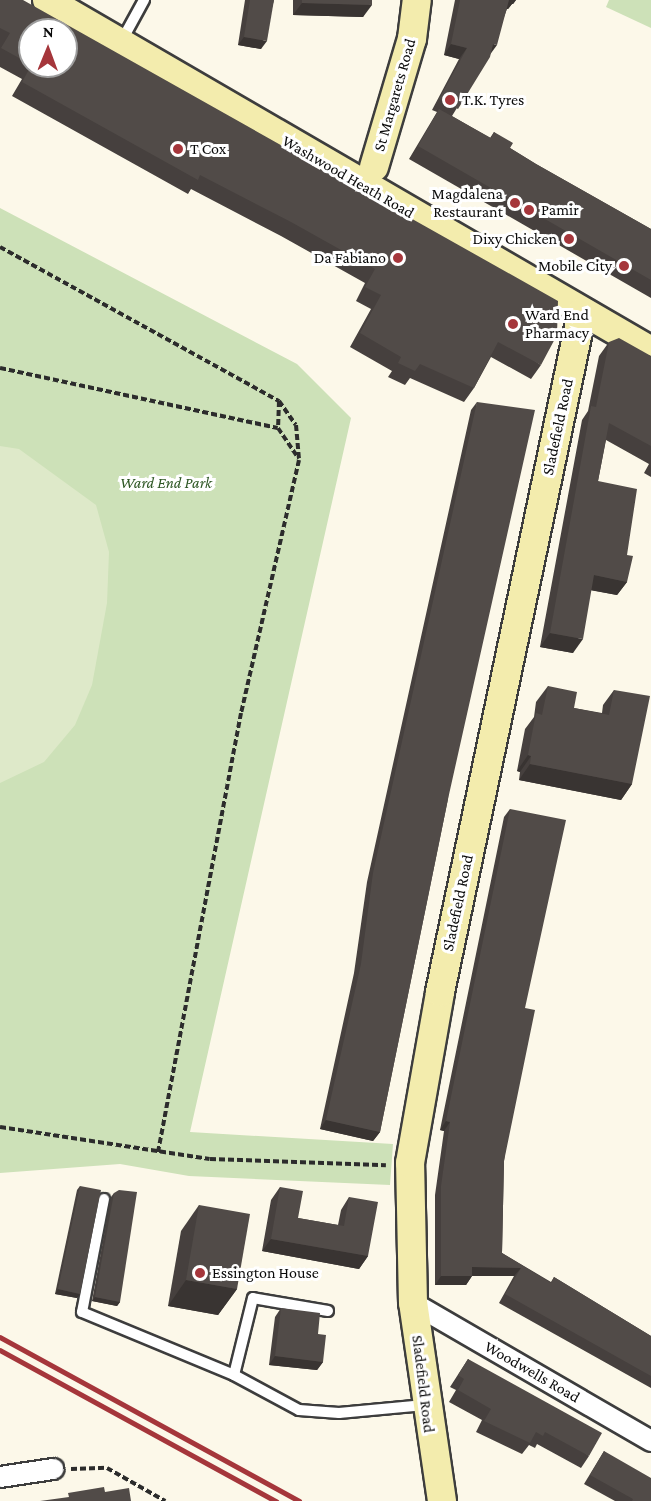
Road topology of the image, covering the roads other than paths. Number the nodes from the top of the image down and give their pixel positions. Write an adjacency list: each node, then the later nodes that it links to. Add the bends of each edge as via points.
1 (46, 0): 4 (street, Washwood Heath Road)
2 (144, 0): 4 (lane)
3 (417, 0): 5 (street, St Margarets Road, via 412,39)
4 (121, 43): 5 (street, Washwood Heath Road)
5 (371, 178): 6 (street, Washwood Heath Road)
6 (582, 312): 7 (street, Washwood Heath Road); 9 (street, Sladefield Road, via 440,992 410,1163)
7 (651, 351)
8 (104, 1199): 11 (lane, via 82,1312)
9 (413, 1303): 12 (street, Sladefield Road); 13 (street, Woodwells Road)
10 (328, 1311): 11 (lane, via 253,1298)
11 (234, 1375): 12 (lane, via 299,1410 339,1413)
12 (425, 1405): 16 (street, Sladefield Road)
13 (651, 1441)
14 (52, 1469): 15 (street)
15 (0, 1477)
16 (442, 1501)

